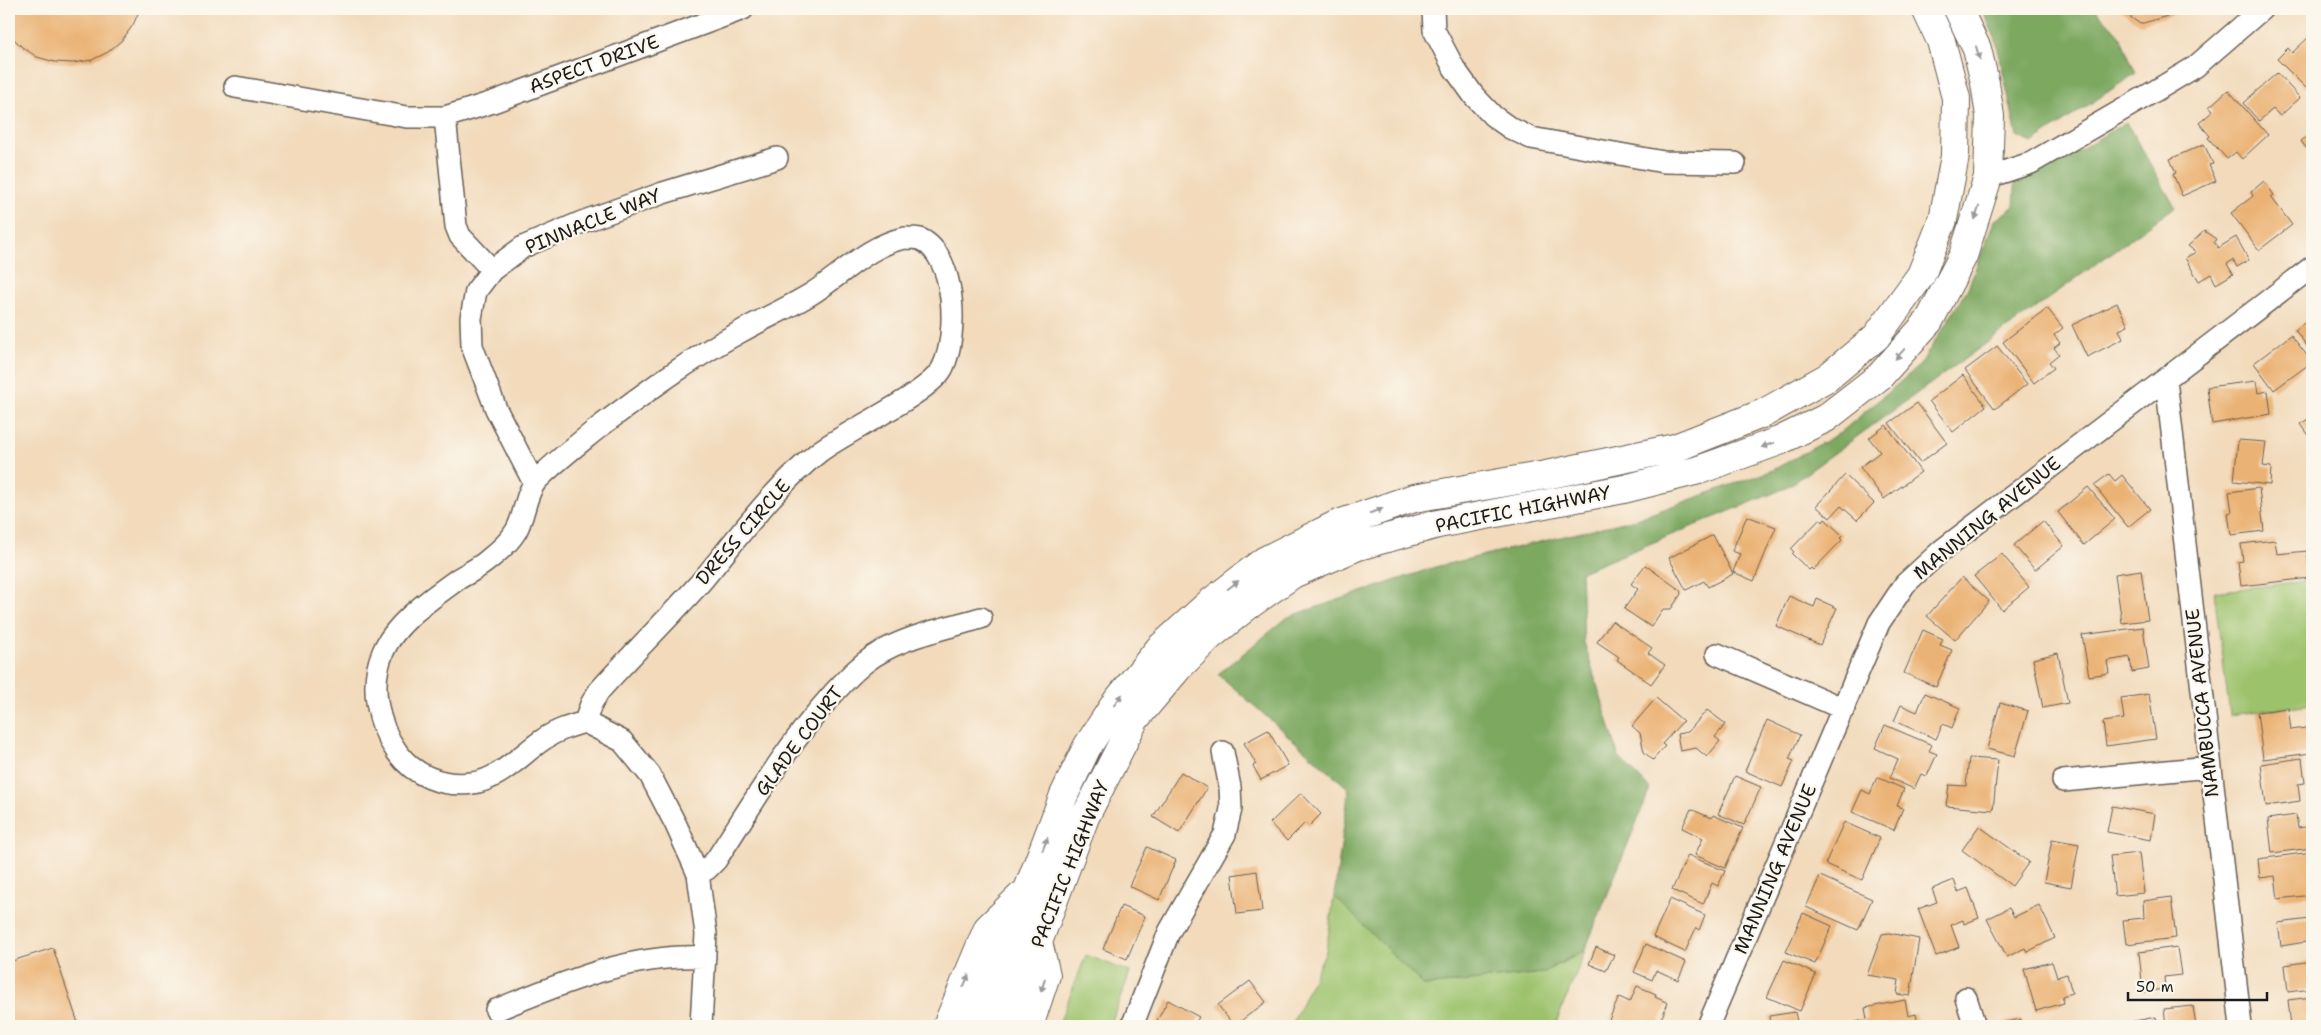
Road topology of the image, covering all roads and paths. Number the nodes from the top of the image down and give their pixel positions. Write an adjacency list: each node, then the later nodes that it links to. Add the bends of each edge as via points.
1 (743, 9): 7 (street, ASPECT DRIVE)
2 (1433, 9): 9 (street, via 1434,30 1454,68 1487,109 1510,128 1531,138 1664,162)
3 (1926, 9): 23 (highway, PACIFIC HIGHWAY, one-way to 3, via 1086,747 1117,701 1159,649 1211,602 1264,561 1336,524 1414,498 1675,448 1764,413 1828,377 1876,337 1921,275 1943,220 1955,156 1956,98 1941,41)
4 (1958, 9): 10 (highway, PACIFIC HIGHWAY, one-way to 10, via 1977,49 1985,83 1990,116)
5 (2262, 9): 10 (street, via 2195,67 2031,163)
6 (235, 87): 7 (street, ASPECT DRIVE, via 407,117)
7 (445, 117): 12 (street, via 456,226 460,236)
8 (777, 158): 12 (street, PINNACLE WAY, via 663,192 582,222 523,248)
9 (1734, 163)
10 (1988, 177): 24 (highway, PACIFIC HIGHWAY, one-way to 24, via 1963,256 1930,321 1880,376 1826,418 1779,441 1699,470 1624,489 1438,524 1358,546 1293,574 1210,636 1178,668 1136,719 1085,817)
11 (2312, 267): 13 (street, MANNING AVENUE)
12 (492, 270): 14 (street, PINNACLE WAY, via 476,290 471,318 472,346 496,409)
13 (2166, 380): 17 (street, MANNING AVENUE, via 1942,550 1904,584 1879,623); 20 (street, NAMBUCCA AVENUE)
14 (534, 483): 18 (street, DRESS CIRCLE, via 516,532 488,560 398,628 383,651 375,679 380,717 391,743 406,764 425,777 452,784 474,783 499,773 544,738); 18 (street, DRESS CIRCLE, via 563,456 683,367 739,332 814,292 878,246 905,238 920,239 944,265 953,330 943,368 930,384 820,452 768,499 692,592 599,691)
15 (981, 618): 22 (street, GLADE COURT, via 906,641 857,668 815,714 716,860)
16 (1717, 654): 17 (street)
17 (1844, 709): 34 (street, MANNING AVENUE)
18 (585, 722): 22 (street, via 622,741 650,775)
19 (1223, 752): 33 (street, via 1231,809 1226,834 1169,932)
20 (2209, 767): 21 (street); 36 (street, NAMBUCCA AVENUE)
21 (2063, 781)
22 (698, 874): 25 (street)
23 (1027, 889): 29 (highway, one-way to 23, via 988,928); 30 (highway, PACIFIC HIGHWAY)
24 (1038, 942): 31 (highway, PACIFIC HIGHWAY); 32 (highway, one-way to 32, via 1046,975)
25 (705, 957): 27 (street, via 655,958 619,966 566,982); 28 (street)
26 (1966, 998): 35 (street)
27 (496, 1010)
28 (701, 1026)
29 (948, 1026)
30 (976, 1026)
31 (1003, 1026)
32 (1029, 1026)
33 (1132, 1026)
34 (1708, 1026)
35 (1974, 1026)
36 (2241, 1026)

